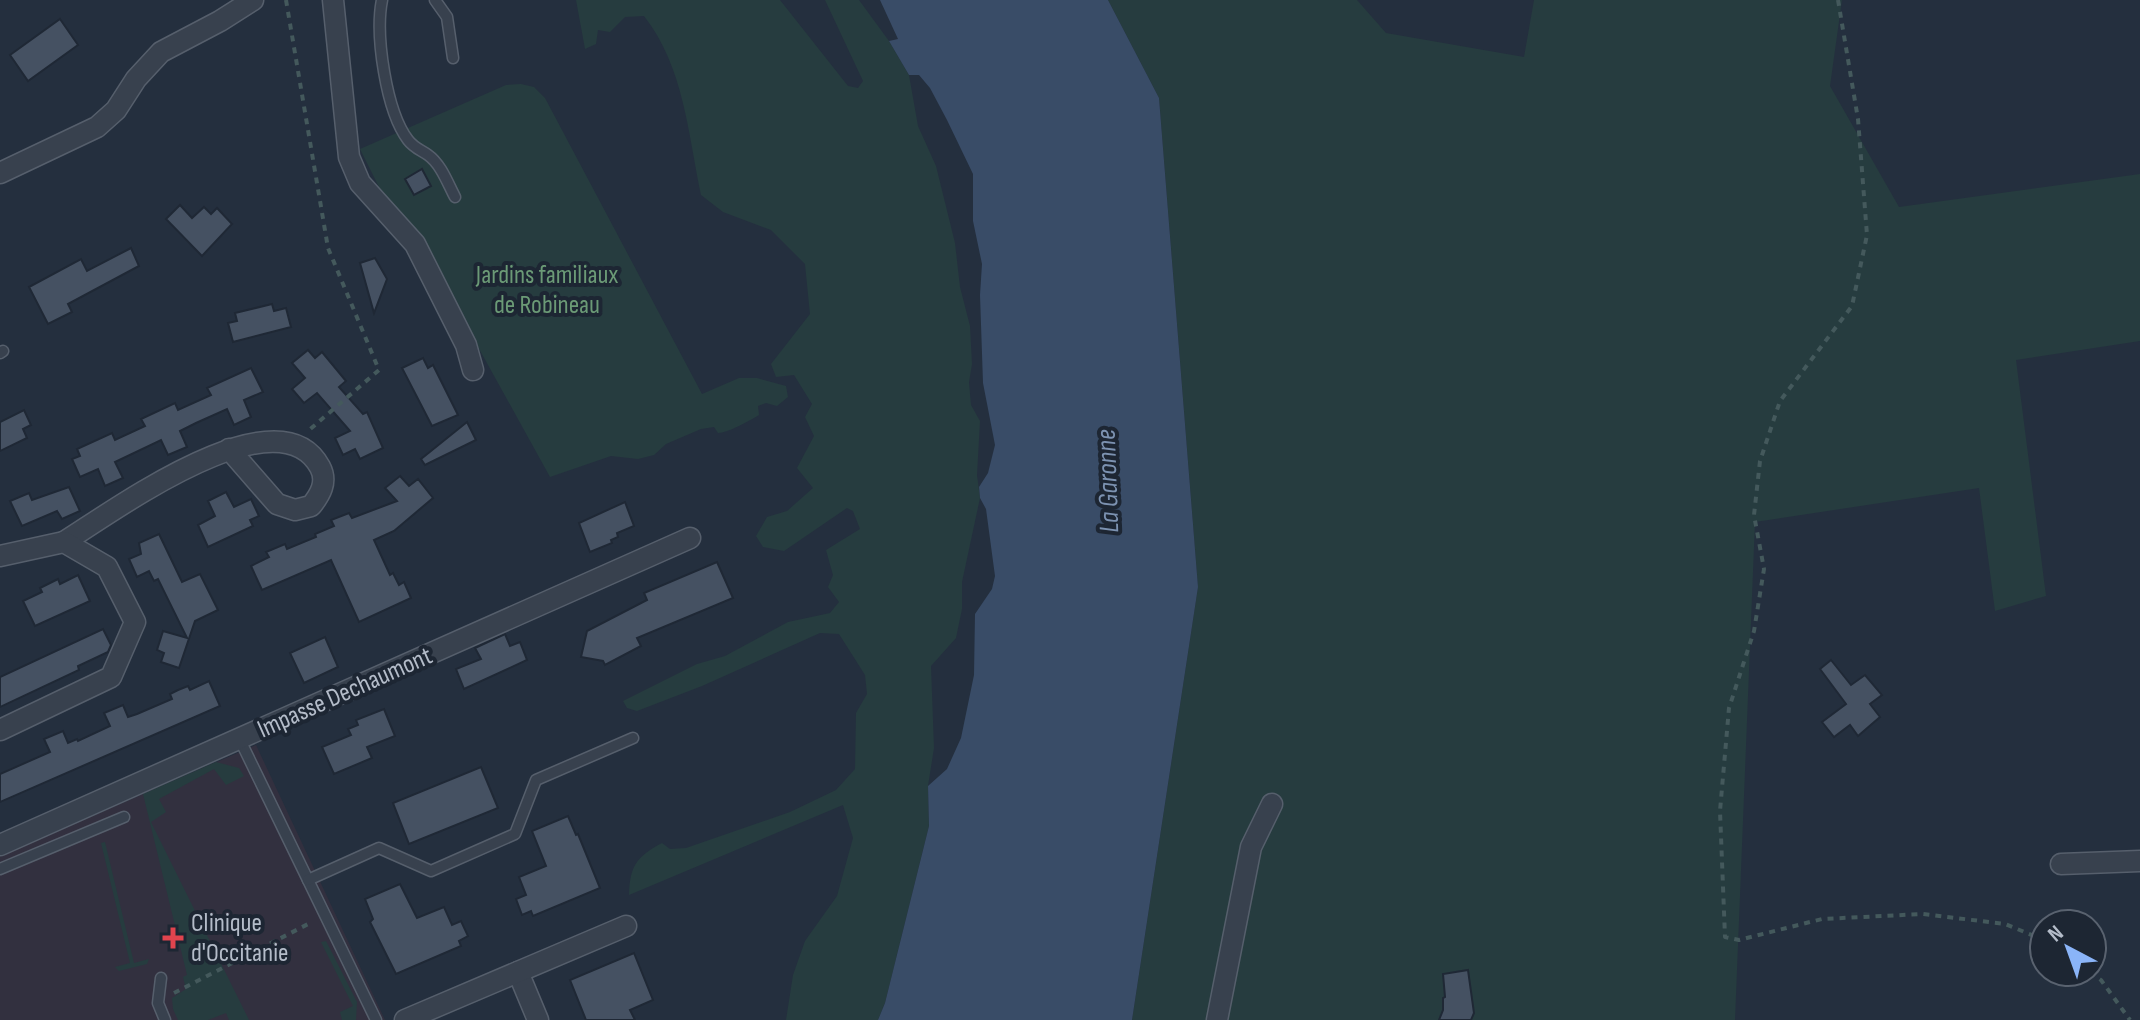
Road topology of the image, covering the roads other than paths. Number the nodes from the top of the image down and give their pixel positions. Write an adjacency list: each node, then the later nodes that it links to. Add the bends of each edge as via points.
1 (253, 0): 6 (street, via 161,52 97,127)
2 (333, 0): 8 (street, via 352,168 415,244 466,345)
3 (382, 0): 7 (lane, via 382,50 398,120 409,142 437,164)
4 (435, 0): 5 (lane, via 447,17)
5 (453, 58)
6 (0, 173)
7 (455, 197)
8 (473, 370)
9 (229, 449): 9 (street, via 267,441 294,443 320,467 321,493 311,506 295,510 277,504); 11 (street, via 187,467)
10 (690, 538): 15 (street, Impasse Dechaumont)
11 (64, 542): 12 (street); 13 (street, via 107,567 135,622 111,677)
12 (0, 556)
13 (0, 730)
14 (633, 738): 22 (lane, via 536,780 515,834 431,871 379,848)
15 (240, 740): 18 (street, Impasse Dechaumont); 22 (lane)
16 (1272, 804): 30 (street, via 1251,847)
17 (124, 817): 21 (lane)
18 (0, 845)
19 (2140, 861): 20 (street)
20 (2061, 864)
21 (0, 869)
22 (308, 880): 27 (lane)
23 (626, 926): 24 (street)
24 (518, 972): 28 (street); 29 (street)
25 (161, 978): 26 (lane, via 158,1003)
26 (165, 1020)
27 (376, 1020)
28 (405, 1020)
29 (538, 1020)
30 (1217, 1020)

